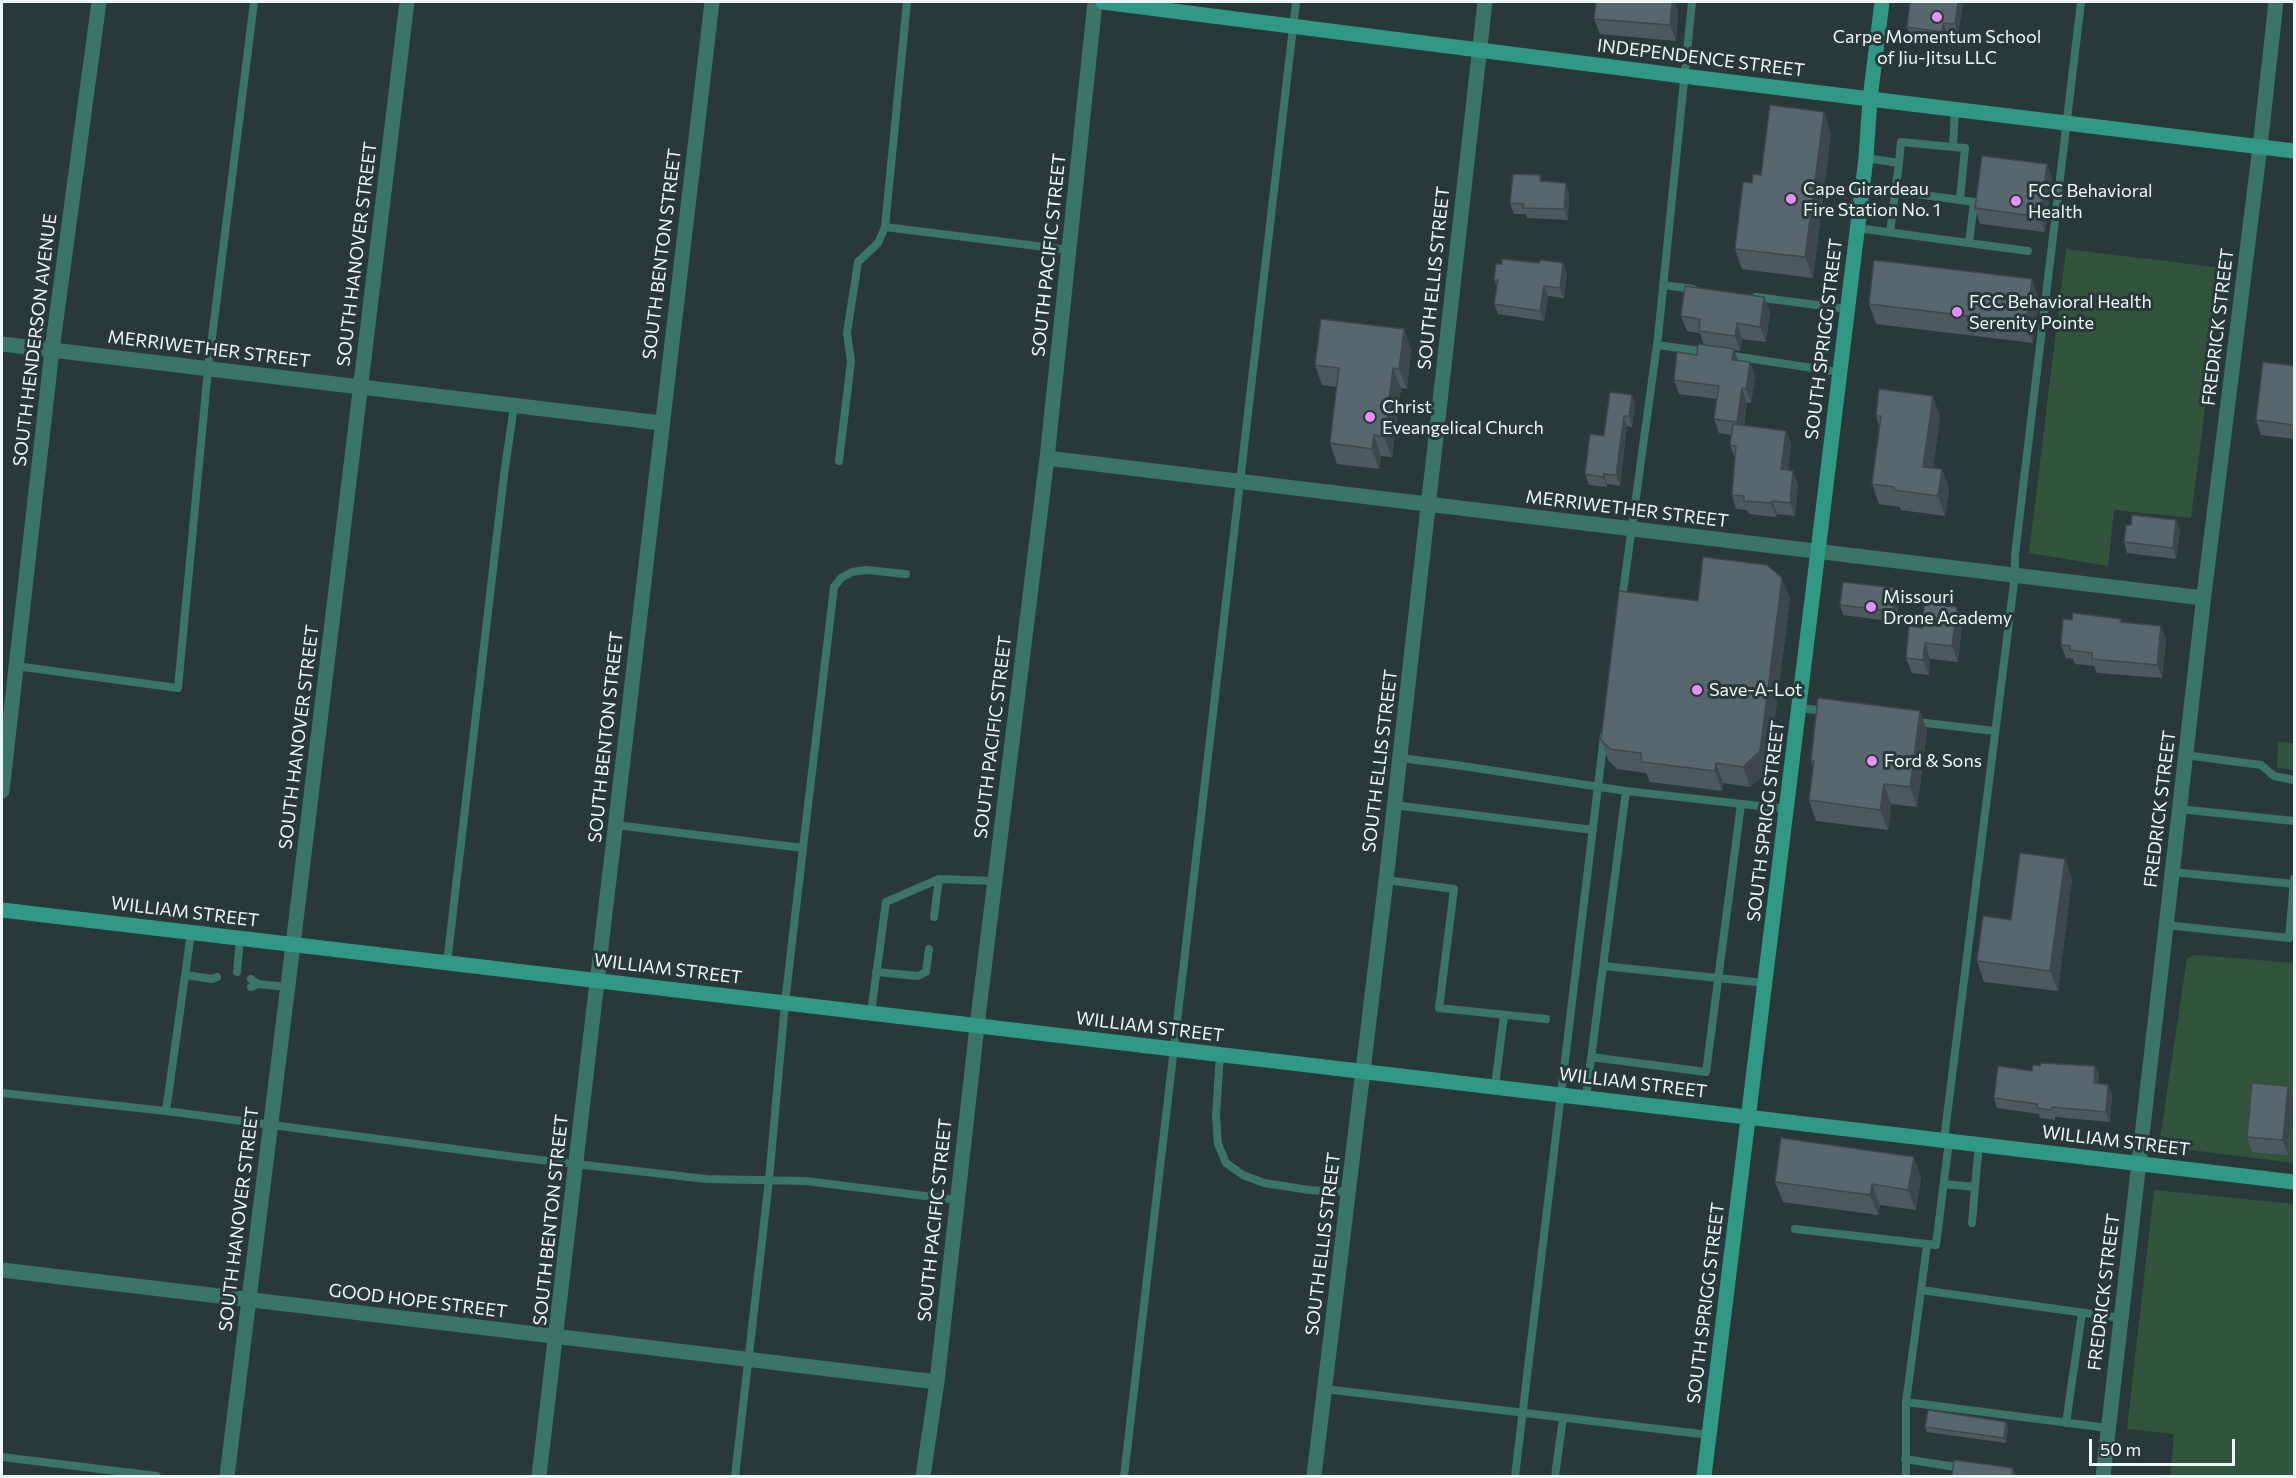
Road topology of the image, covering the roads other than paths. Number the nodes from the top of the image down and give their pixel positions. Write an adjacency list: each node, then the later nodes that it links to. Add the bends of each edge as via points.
1 (99, 2): 39 (street, SOUTH HENDERSON AVENUE)
2 (254, 2): 40 (lane)
3 (407, 2): 42 (street, SOUTH HANOVER STREET)
4 (712, 2): 44 (street, SOUTH BENTON STREET)
5 (907, 2): 27 (lane)
6 (1095, 2): 31 (street, SOUTH PACIFIC STREET)
7 (1103, 2): 14 (main road, INDEPENDENCE STREET)
8 (1296, 2): 14 (lane)
9 (1485, 2): 15 (street, SOUTH ELLIS STREET)
10 (1692, 2): 16 (lane)
11 (1881, 2): 17 (main road, SOUTH SPRIGG STREET)
12 (2081, 2): 19 (lane)
13 (2276, 2): 21 (street, FREDRICK STREET)
14 (1293, 26): 15 (main road, INDEPENDENCE STREET); 47 (lane)
15 (1479, 50): 16 (main road, INDEPENDENCE STREET); 48 (street, SOUTH ELLIS STREET)
16 (1683, 76): 17 (main road, INDEPENDENCE STREET); 33 (lane)
17 (1870, 99): 18 (main road, INDEPENDENCE STREET); 23 (main road, SOUTH SPRIGG STREET)
18 (1955, 110): 19 (main road, INDEPENDENCE STREET); 20 (lane)
19 (2067, 124): 21 (main road, INDEPENDENCE STREET); 52 (lane)
20 (1953, 147): 24 (lane, via 1901,142); 26 (lane, via 1965,148)
21 (2260, 147): 22 (main road, INDEPENDENCE STREET); 53 (street, FREDRICK STREET)
22 (2295, 151)
23 (1866, 158): 24 (lane); 28 (main road, SOUTH SPRIGG STREET)
24 (1899, 163): 25 (lane)
25 (1895, 190): 26 (lane); 29 (lane)
26 (1960, 200): 30 (lane, via 1974,202)
27 (885, 227): 31 (lane); 46 (lane, via 879,243 858,262 848,333 851,361)
28 (1857, 228): 29 (lane); 36 (main road, SOUTH SPRIGG STREET)
29 (1890, 232): 30 (lane)
30 (1969, 243): 32 (lane)
31 (1069, 250): 45 (street, SOUTH PACIFIC STREET)
32 (2028, 251)
33 (1663, 285): 34 (lane); 38 (lane)
34 (1697, 289)
35 (1743, 295): 36 (lane)
36 (1847, 309): 41 (main road, SOUTH SPRIGG STREET)
37 (2, 344): 39 (street, MERRIWETHER STREET)
38 (1656, 345): 41 (lane); 49 (lane)
39 (52, 350): 40 (street, MERRIWETHER STREET); 55 (street, SOUTH HENDERSON AVENUE)
40 (208, 369): 42 (street, MERRIWETHER STREET); 55 (lane, via 178,688)
41 (1839, 372): 50 (main road, SOUTH SPRIGG STREET)
42 (360, 387): 43 (street, MERRIWETHER STREET); 86 (street, SOUTH HANOVER STREET)
43 (514, 406): 44 (street, MERRIWETHER STREET); 88 (lane)
44 (661, 423): 72 (street, SOUTH BENTON STREET)
45 (1047, 458): 47 (street, MERRIWETHER STREET); 79 (street, SOUTH PACIFIC STREET)
46 (839, 461)
47 (1239, 481): 48 (street, MERRIWETHER STREET); 104 (lane)
48 (1428, 504): 49 (street, MERRIWETHER STREET); 62 (street, SOUTH ELLIS STREET)
49 (1631, 529): 50 (street, MERRIWETHER STREET); 54 (lane)
50 (1818, 551): 52 (street, MERRIWETHER STREET); 56 (main road, SOUTH SPRIGG STREET)
51 (906, 574): 74 (lane, via 852,572 834,587)
52 (2015, 575): 53 (street, MERRIWETHER STREET); 60 (lane)
53 (2204, 598): 61 (street, FREDRICK STREET)
54 (1620, 610)
55 (16, 666): 65 (street, SOUTH HENDERSON AVENUE)
56 (1799, 708): 57 (lane); 70 (main road, SOUTH SPRIGG STREET)
57 (1834, 712)
58 (1903, 720): 60 (lane)
59 (1605, 727): 64 (lane)
60 (1995, 731): 115 (lane)
61 (2185, 755): 63 (lane, via 2261,765 2274,777); 69 (street, FREDRICK STREET)
62 (1400, 758): 64 (lane); 68 (street, SOUTH ELLIS STREET)
63 (2295, 780)
64 (1597, 786): 66 (lane); 73 (lane)
65 (2, 791)
66 (1626, 791): 67 (lane); 89 (lane)
67 (1741, 804): 70 (lane); 93 (lane)
68 (1394, 805): 73 (lane); 78 (street, SOUTH ELLIS STREET)
69 (2179, 808): 71 (lane); 75 (street, FREDRICK STREET)
70 (1787, 809): 97 (main road, SOUTH SPRIGG STREET)
71 (2295, 820)
72 (616, 825): 74 (lane); 95 (street, SOUTH BENTON STREET)
73 (1593, 830): 110 (lane)
74 (803, 848): 99 (lane)
75 (2172, 872): 80 (lane); 83 (street, FREDRICK STREET)
76 (939, 879): 79 (lane); 82 (lane); 91 (lane, via 886,903)
77 (2295, 879): 80 (lane)
78 (1386, 880): 101 (lane, via 1454,889 1439,1008); 107 (street, SOUTH ELLIS STREET)
79 (994, 881): 103 (street, SOUTH PACIFIC STREET)
80 (2294, 884): 83 (lane, via 2289,938)
81 (2, 910): 84 (main road, WILLIAM STREET)
82 (934, 917)
83 (2166, 924): 118 (street, FREDRICK STREET)
84 (191, 933): 85 (main road, WILLIAM STREET); 92 (lane)
85 (240, 938): 86 (main road, WILLIAM STREET); 90 (lane)
86 (294, 945): 88 (main road, WILLIAM STREET); 98 (street, SOUTH HANOVER STREET)
87 (929, 949): 91 (lane, via 926,972 918,976)
88 (447, 963): 95 (main road, WILLIAM STREET)
89 (1604, 966): 93 (lane); 106 (lane)
90 (237, 972)
91 (876, 972): 100 (lane)
92 (186, 975): 94 (lane); 112 (lane)
93 (1718, 978): 97 (lane); 106 (lane, via 1706,1072)
94 (215, 980)
95 (598, 981): 99 (main road, WILLIAM STREET); 117 (street, SOUTH BENTON STREET)
96 (254, 983): 98 (lane)
97 (1766, 983): 113 (main road, SOUTH SPRIGG STREET)
98 (288, 987): 114 (street, SOUTH HANOVER STREET)
99 (785, 1003): 100 (main road, WILLIAM STREET); 119 (lane)
100 (871, 1013): 103 (main road, WILLIAM STREET)
101 (1504, 1016): 102 (lane); 108 (lane)
102 (1545, 1019)
103 (977, 1026): 104 (main road, WILLIAM STREET); 124 (street, SOUTH PACIFIC STREET)
104 (1173, 1049): 105 (main road, WILLIAM STREET); 151 (lane)
105 (1220, 1054): 107 (main road, WILLIAM STREET); 123 (lane, via 1216,1115 1218,1144 1226,1163 1264,1183)
106 (1591, 1057): 111 (lane)
107 (1363, 1071): 108 (main road, WILLIAM STREET); 123 (street, SOUTH ELLIS STREET)
108 (1495, 1086): 110 (main road, WILLIAM STREET)
109 (2, 1093): 112 (lane)
110 (1562, 1094): 111 (main road, WILLIAM STREET); 138 (lane)
111 (1586, 1097): 113 (main road, WILLIAM STREET)
112 (166, 1111): 114 (lane)
113 (1749, 1117): 115 (main road, WILLIAM STREET); 142 (main road, SOUTH SPRIGG STREET)
114 (270, 1125): 117 (lane); 130 (street, SOUTH HANOVER STREET)
115 (1946, 1140): 116 (main road, WILLIAM STREET); 121 (lane)
116 (1979, 1144): 118 (main road, WILLIAM STREET); 122 (lane)
117 (577, 1162): 119 (lane, via 706,1179); 133 (street, SOUTH BENTON STREET)
118 (2139, 1163): 120 (main road, WILLIAM STREET); 132 (street, FREDRICK STREET)
119 (768, 1180): 124 (lane, via 806,1181); 134 (lane)
120 (2295, 1182)
121 (1944, 1184): 122 (lane); 127 (lane, via 1936,1245)
122 (1975, 1187): 125 (lane)
123 (1348, 1192): 136 (street, SOUTH ELLIS STREET)
124 (957, 1200): 135 (street, SOUTH PACIFIC STREET)
125 (1972, 1223)
126 (1795, 1229): 127 (lane)
127 (1927, 1245): 129 (lane)
128 (2, 1270): 130 (street, GOOD HOPE STREET)
129 (1921, 1290): 131 (lane); 137 (lane)
130 (248, 1299): 133 (street, GOOD HOPE STREET); 147 (street, SOUTH HANOVER STREET)
131 (2082, 1312): 132 (lane); 140 (lane)
132 (2121, 1318): 141 (street, FREDRICK STREET)
133 (557, 1338): 134 (street, GOOD HOPE STREET); 148 (street, SOUTH BENTON STREET)
134 (749, 1359): 135 (street, GOOD HOPE STREET); 149 (lane)
135 (937, 1382): 150 (street, SOUTH PACIFIC STREET)
136 (1325, 1389): 138 (lane); 152 (street, SOUTH ELLIS STREET)
137 (1906, 1402): 140 (lane); 144 (lane)
138 (1523, 1414): 139 (lane); 153 (lane)
139 (1563, 1418): 142 (lane); 154 (lane)
140 (2066, 1423): 141 (lane)
141 (2108, 1428): 157 (street, FREDRICK STREET)
142 (1709, 1435): 155 (main road, SOUTH SPRIGG STREET)
143 (2, 1457): 146 (lane)
144 (1905, 1459): 145 (lane); 156 (lane)
145 (1975, 1471)
146 (157, 1476)
147 (227, 1476)
148 (539, 1476)
149 (735, 1476)
150 (923, 1476)
151 (1124, 1476)
152 (1314, 1476)
153 (1515, 1476)
154 (1555, 1476)
155 (1704, 1476)
156 (1906, 1476)
157 (2103, 1476)

